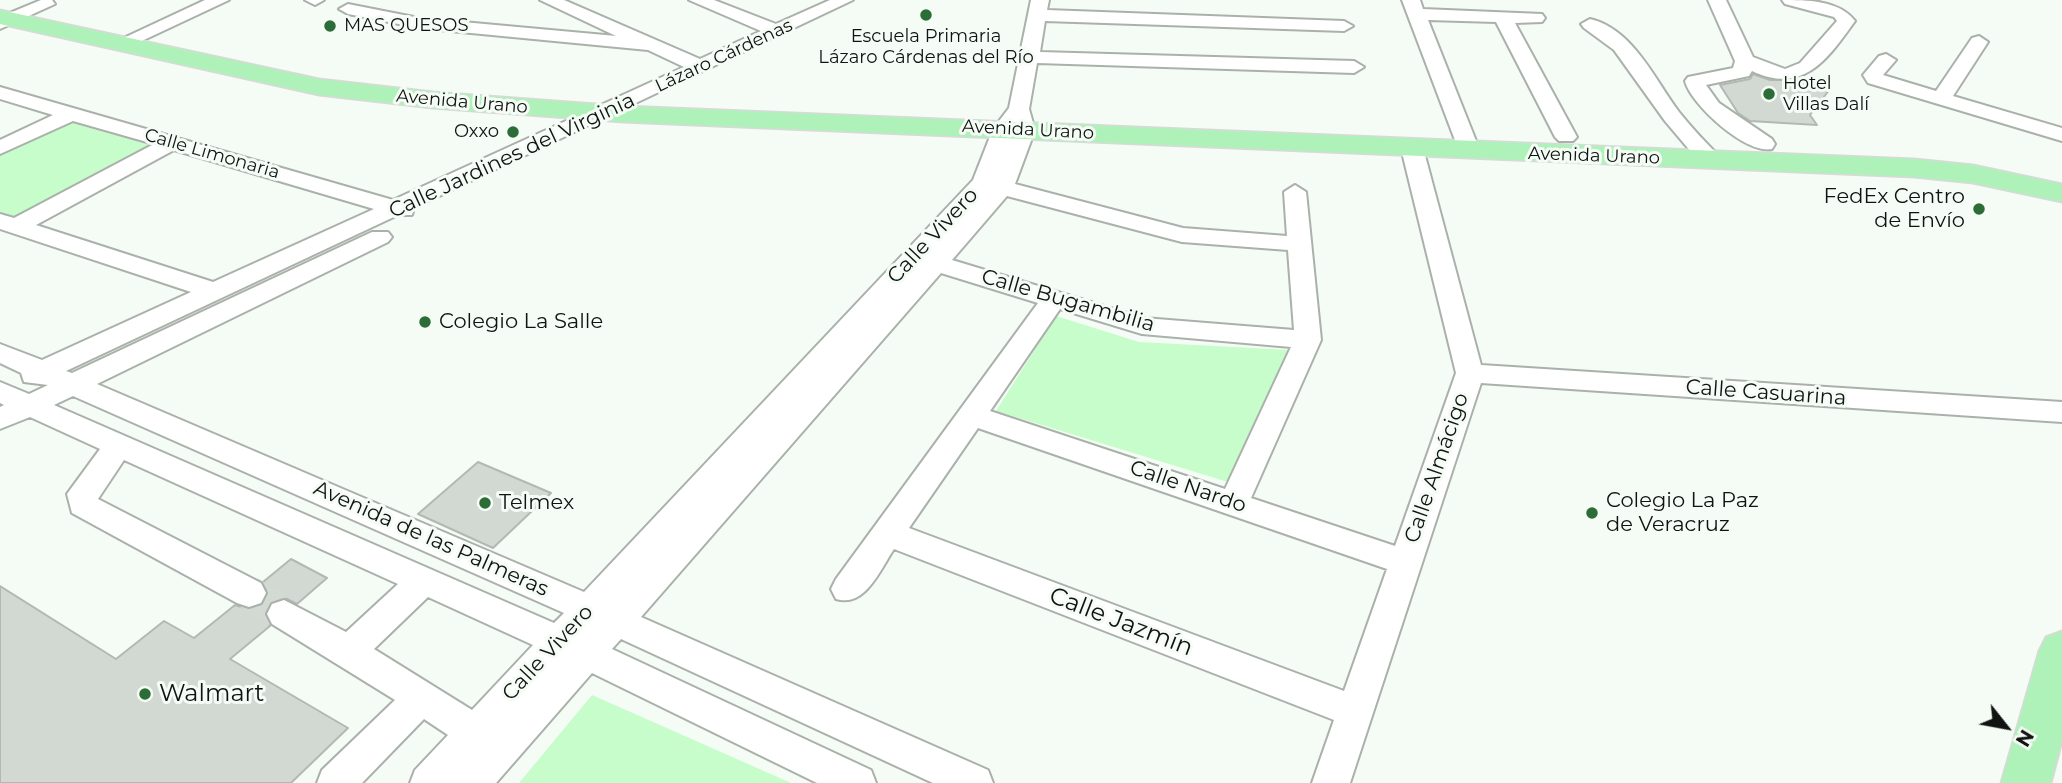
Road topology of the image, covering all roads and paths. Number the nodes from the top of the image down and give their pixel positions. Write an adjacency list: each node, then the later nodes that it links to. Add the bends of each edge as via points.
1 (199, 0): 17 (street)
2 (220, 0): 17 (street)
3 (368, 0): 19 (street, via 348,9 419,23)
4 (549, 0): 19 (street)
5 (698, 0): 16 (street)
6 (842, 0): 16 (street, Lázaro Cárdenas)
7 (1717, 0): 22 (street)
8 (1791, 0): 22 (street, via 1840,13 1846,21 1796,74 1767,71)
9 (1413, 7): 12 (street); 36 (street)
10 (1039, 8): 15 (street); 20 (street, Calle Vivero)
11 (16, 12): 17 (main road, Avenida Urano); 17 (main road, Avenida Urano)
12 (1502, 16): 13 (street); 35 (street)
13 (1536, 18)
14 (1590, 24): 40 (street, via 1621,46 1672,117)
15 (1344, 26)
16 (777, 32): 23 (street, Lázaro Cárdenas)
17 (133, 33): 28 (main road, Avenida Urano, via 390,76); 31 (main road, Avenida Urano, via 319,87)
18 (1979, 42): 29 (street)
19 (647, 45): 23 (street)
20 (1028, 57): 24 (street); 33 (street, Calle Vivero)
21 (1885, 60): 26 (street, via 1873,77)
22 (1745, 61): 41 (street, via 1742,72 1733,76 1695,80 1695,90 1708,105)
23 (701, 67): 28 (street, Lázaro Cárdenas)
24 (1354, 67)
25 (1915, 67): 26 (street)
26 (1900, 87): 29 (street)
27 (0, 93): 32 (street, Calle Limonaria)
28 (643, 94): 30 (main road, Avenida Urano); 31 (street, Calle Jardines del Virginia)
29 (1941, 99): 34 (street)
30 (808, 111): 31 (main road, Avenida Urano); 33 (main road, Avenida Urano)
31 (610, 113): 46 (street, Calle Jardines del Virginia); 47 (street, Calle Jardines del Virginia, via 602,128)
32 (71, 114): 37 (street, Calle Limonaria); 38 (street)
33 (1015, 123): 36 (main road, Avenida Urano); 39 (main road, Avenida Urano); 43 (street, Calle Vivero)
34 (2062, 135)
35 (1566, 137): 36 (main road, Avenida Urano); 40 (main road, Avenida Urano)
36 (1465, 142): 39 (main road, Avenida Urano); 40 (main road, Avenida Urano)
37 (172, 143): 46 (street, Calle Limonaria); 48 (street)
38 (0, 148)
39 (1412, 148): 56 (street, Calle Almácigo)
40 (1703, 151): 41 (main road, Avenida Urano); 41 (main road, Avenida Urano)
41 (1786, 151): 42 (main road, Avenida Urano, via 1955,155); 45 (main road, Avenida Urano, via 1973,174)
42 (2062, 177)
43 (993, 185): 49 (street, via 1182,235); 50 (street, Calle Vivero)
44 (1295, 192): 49 (street)
45 (2062, 192)
46 (398, 208): 47 (street, Calle Limonaria); 51 (street, Calle Jardines del Virginia)
47 (425, 215): 57 (street, Calle Jardines del Virginia)
48 (8, 224): 51 (street)
49 (1300, 244): 53 (street)
50 (925, 259): 52 (street, Calle Bugambilia); 73 (street, Calle Vivero)
51 (214, 291): 55 (street, Calle Jardines del Virginia)
52 (1054, 299): 53 (street, Calle Bugambilia, via 1142,326); 61 (street)
53 (1308, 340): 66 (street)
54 (0, 352): 55 (street, Avenida de las Palmeras)
55 (44, 371): 57 (street, Avenida de las Palmeras); 58 (street, Calle Jardines del Virginia)
56 (1470, 373): 60 (street, Calle Casuarina); 68 (street, Calle Almácigo)
57 (73, 384): 59 (street, Calle Jardines del Virginia); 64 (street, Avenida de las Palmeras)
58 (0, 392): 59 (street, Avenida de las Palmeras)
59 (30, 404): 62 (street, Calle Jardines del Virginia); 63 (street, Avenida de las Palmeras)
60 (2062, 412)
61 (971, 415): 66 (street, Calle Nardo); 67 (street)
62 (0, 419)
63 (120, 444): 65 (street, Avenida de las Palmeras); 71 (street, via 82,494 83,505)
64 (284, 475): 65 (street); 73 (street, Avenida de las Palmeras)
65 (249, 502): 69 (street, Avenida de las Palmeras)
66 (1234, 502): 68 (street, Calle Nardo)
67 (888, 533): 70 (street); 78 (street, Calle Jazmín)
68 (1404, 562): 78 (street, Calle Almácigo)
69 (424, 580): 74 (street, Avenida de las Palmeras); 75 (street)
70 (848, 589)
71 (249, 593)
72 (284, 614): 75 (street)
73 (601, 615): 74 (street, Calle Vivero); 84 (street, Avenida de las Palmeras)
74 (573, 647): 79 (street, Calle Vivero); 83 (street, Avenida de las Palmeras)
75 (349, 651): 77 (street)
76 (2062, 651): 86 (main road)
77 (421, 698): 79 (street); 80 (street)
78 (1354, 711): 85 (street, Calle Almácigo)
79 (488, 741): 81 (street, Calle Vivero); 82 (street, Calle Vivero)
80 (336, 783)
81 (429, 783)
82 (471, 783)
83 (857, 783)
84 (974, 783)
85 (1331, 783)
86 (2026, 783)

